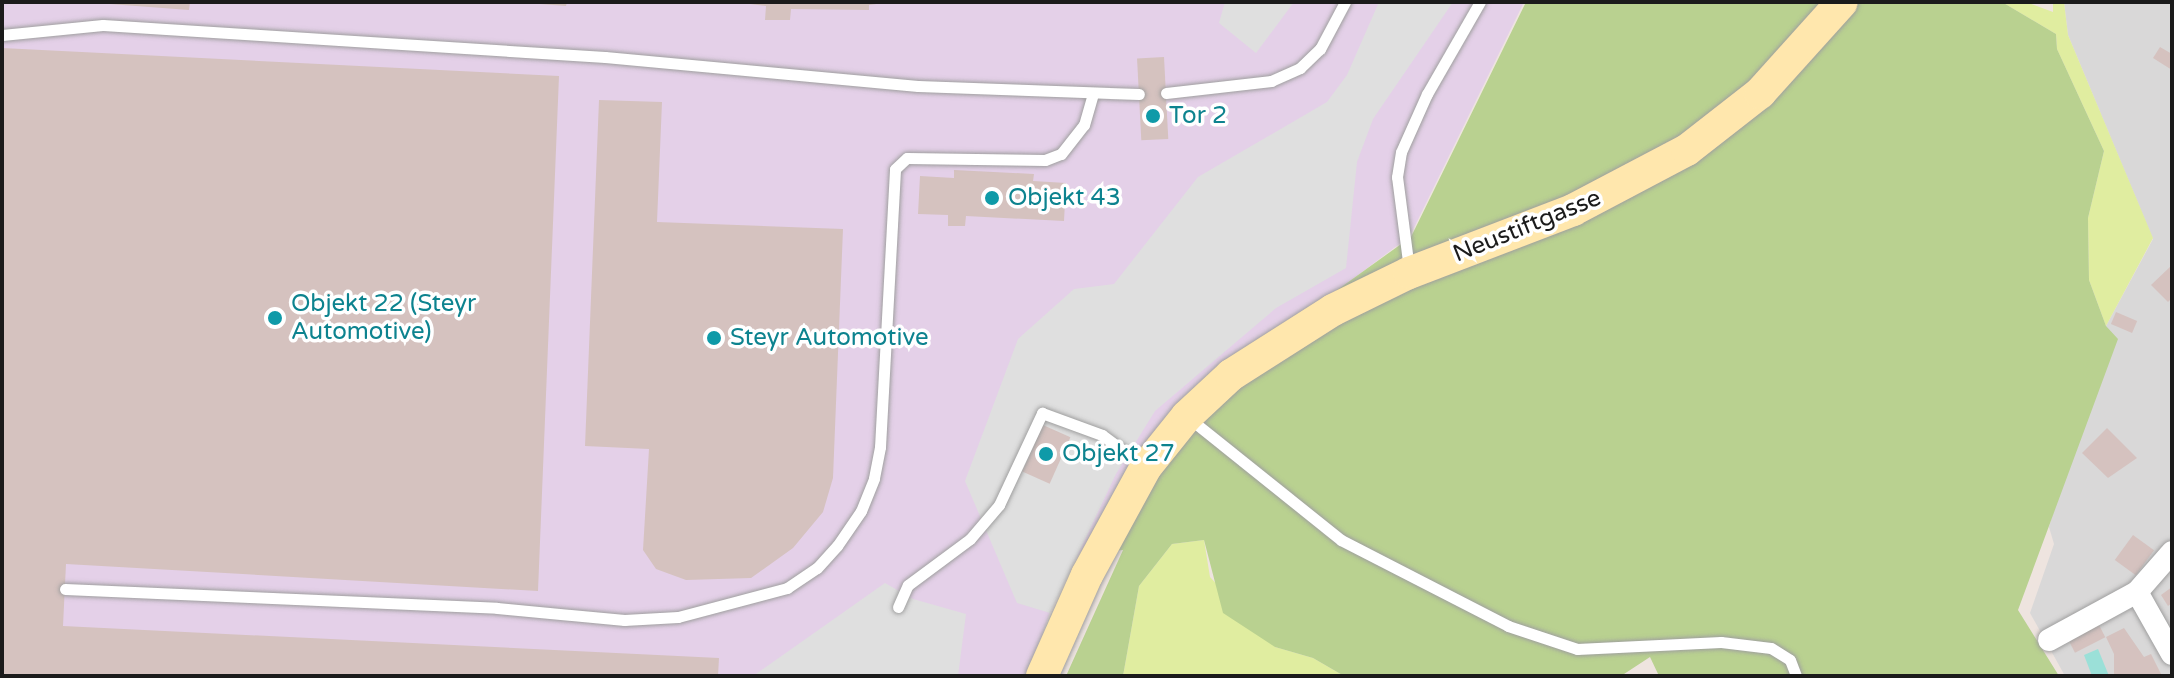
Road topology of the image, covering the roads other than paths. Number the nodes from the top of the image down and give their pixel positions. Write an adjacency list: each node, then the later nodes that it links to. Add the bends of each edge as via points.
1 (1345, 2): 6 (lane, via 1320,49 1300,68 1271,81)
2 (1480, 2): 8 (lane, via 1427,94 1401,152 1397,177)
3 (1842, 2): 8 (street, Neustiftgasse, via 1760,93 1687,150 1573,210)
4 (2, 35): 5 (lane, via 103,25 592,56 918,86)
5 (1093, 93): 7 (lane); 12 (lane, via 1084,125 1061,154 1045,160 907,158 895,169 874,478 861,511 837,546 787,588 678,617 624,620 497,608)
6 (1166, 93)
7 (1139, 94)
8 (1409, 273): 9 (street, Neustiftgasse, via 1261,353)
9 (1187, 416): 10 (street, Neustiftgasse); 18 (lane, via 1341,540 1508,626 1577,649 1721,642 1771,648 1790,660)
10 (1146, 467): 14 (lane, via 1102,435 1042,413 999,505 970,539 908,585); 17 (street, Neustiftgasse, via 1087,575)
11 (2172, 552): 13 (street)
12 (65, 589)
13 (2137, 592): 15 (street); 16 (street)
14 (898, 607)
15 (2049, 640)
16 (2172, 654)
17 (1042, 676)
18 (1796, 676)

